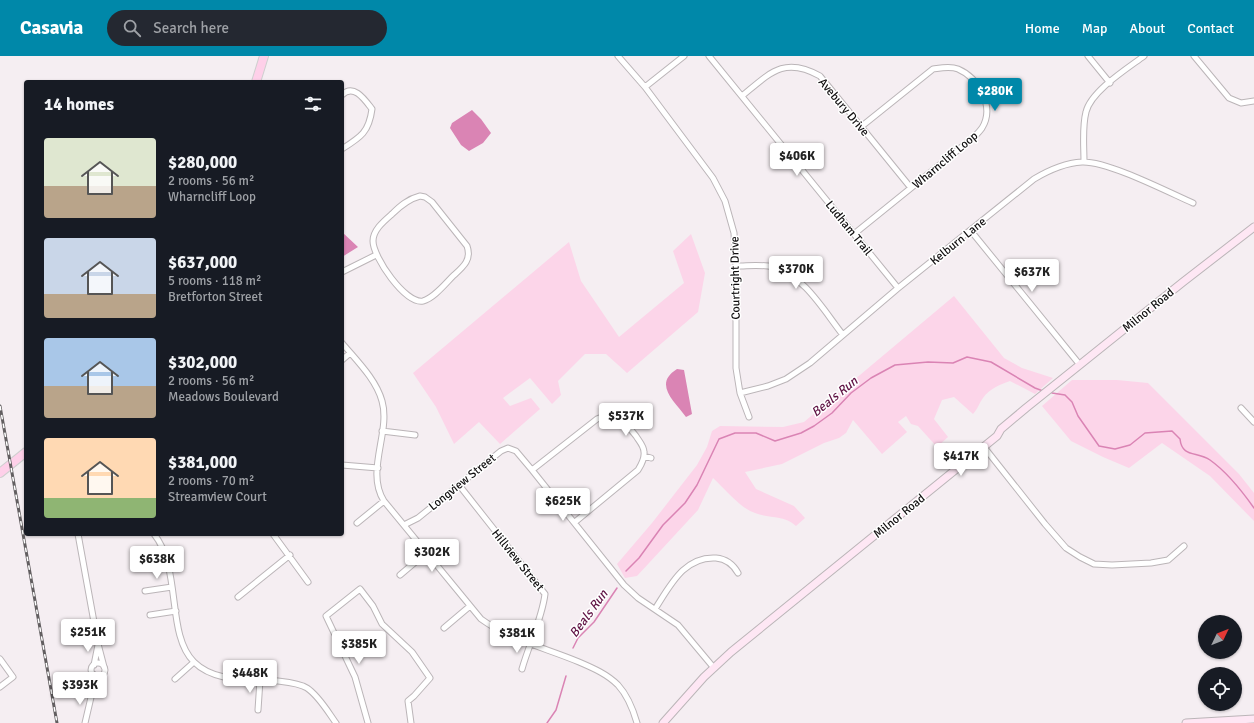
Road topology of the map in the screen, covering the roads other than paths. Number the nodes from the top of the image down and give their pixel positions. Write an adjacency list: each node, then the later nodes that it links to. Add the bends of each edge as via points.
1 (264, 56): 8 (main road)
2 (618, 56): 10 (street, Courtright Drive)
3 (684, 56): 10 (street)
4 (709, 56): 12 (street, Ludham Trail)
5 (1088, 56): 9 (street)
6 (1144, 56): 9 (street)
7 (1194, 56): 13 (street, via 1229,98 1241,103)
8 (257, 80)
9 (1110, 83): 16 (street, via 1098,93 1086,111)
10 (645, 87): 23 (street, Courtright Drive, via 713,178 726,201 734,233)
11 (344, 94): 15 (street, via 355,91 372,109 366,132)
12 (742, 96): 14 (street, Avebury Drive, via 778,68 793,65 820,76); 21 (street, Ludham Trail)
13 (1254, 101)
14 (862, 126): 17 (street, Avebury Drive); 17 (street, Wharncliff Loop, via 933,69 957,68 970,76 986,100 987,115 982,128)
15 (344, 148)
16 (1084, 162): 18 (street, Kelburn Lane, via 1101,164); 20 (street, Kelburn Lane, via 1068,163 1034,179)
17 (911, 188): 21 (street, Wharncliff Loop)
18 (1194, 203)
19 (1254, 227): 30 (main road, Milnor Road)
20 (971, 231): 25 (street, Kelburn Lane); 30 (street)
21 (854, 234): 25 (street, Ludham Trail)
22 (376, 255): 22 (street, via 408,297 417,301 430,298 461,269 467,262 469,251 468,246 432,202 420,196 403,204 382,223 373,240); 24 (street)
23 (736, 266): 26 (street, via 763,266 786,272 805,288); 31 (street, Courtright Drive, via 736,368)
24 (344, 271)
25 (898, 288): 26 (street, Kelburn Lane)
26 (843, 335): 31 (street, Kelburn Lane, via 810,363 786,378 768,386)
27 (344, 346): 28 (street)
28 (350, 353): 29 (street); 37 (street, via 378,388 383,402)
29 (344, 358)
30 (1080, 365): 39 (main road, Milnor Road, via 1001,429)
31 (740, 393): 35 (street, Courtright Drive)
32 (608, 407): 34 (street)
33 (1241, 408): 36 (street)
34 (608, 415): 41 (street, via 616,416 625,422 641,443); 45 (street, via 597,419)
35 (749, 417)
36 (1254, 422)
37 (382, 431): 38 (street); 44 (street)
38 (415, 435)
39 (984, 447): 55 (street, via 1066,548 1094,564 1112,566 1168,560); 75 (main road, Milnor Road)
40 (24, 454): 46 (main road)
41 (644, 456): 42 (street); 49 (street, via 638,470)
42 (651, 458)
43 (344, 465): 44 (street)
44 (378, 468): 48 (street, via 377,478)
45 (532, 470): 47 (street, Longview Street, via 516,451 508,448); 49 (street, Longview Street)
46 (0, 473)
47 (459, 485): 51 (street, Longview Street, via 418,518); 69 (street, Hillview Street, via 545,594 543,610)
48 (384, 501): 50 (street); 51 (street)
49 (574, 522): 65 (street, Longview Street, via 624,585)
50 (358, 523)
51 (404, 524): 56 (street)
52 (78, 536): 70 (street)
53 (156, 536): 61 (street, via 162,544)
54 (275, 536): 57 (street)
55 (1184, 546)
56 (426, 553): 59 (street); 64 (street)
57 (290, 555): 60 (street); 63 (street)
58 (738, 572): 65 (street, via 735,566 723,559 709,558 695,562 677,575)
59 (400, 575)
60 (308, 582)
61 (172, 587): 62 (street); 66 (street)
62 (145, 591)
63 (238, 596)
64 (470, 606): 68 (street); 69 (street, via 493,628)
65 (655, 609): 75 (street, Longview Street, via 681,628)
66 (176, 611): 67 (street); 72 (street, via 184,647)
67 (150, 615)
68 (444, 628)
69 (529, 643): 76 (street, Hillview Street); 89 (street, via 606,675 627,696)
70 (98, 644): 73 (street); 74 (street)
71 (0, 659): 81 (street, via 13,677)
72 (194, 662): 79 (street); 80 (street, via 210,674)
73 (94, 665): 74 (street, via 100,664); 77 (street)
74 (104, 667): 78 (street)
75 (714, 668): 90 (main road, Milnor Road)
76 (522, 669)
77 (93, 674): 78 (street, via 97,677); 82 (street)
78 (103, 675): 82 (street)
79 (175, 679)
80 (260, 680): 83 (street); 86 (street, via 291,682 307,688)
81 (0, 687)
82 (92, 693): 85 (street)
83 (258, 710)
84 (1254, 719): 91 (main road)
85 (85, 723)
86 (336, 723)
87 (368, 723): 88 (street, via 355,677 326,616 360,589 382,624 412,652 430,678 408,700)
88 (411, 723)
89 (637, 723)
90 (663, 723)
91 (1186, 723)

